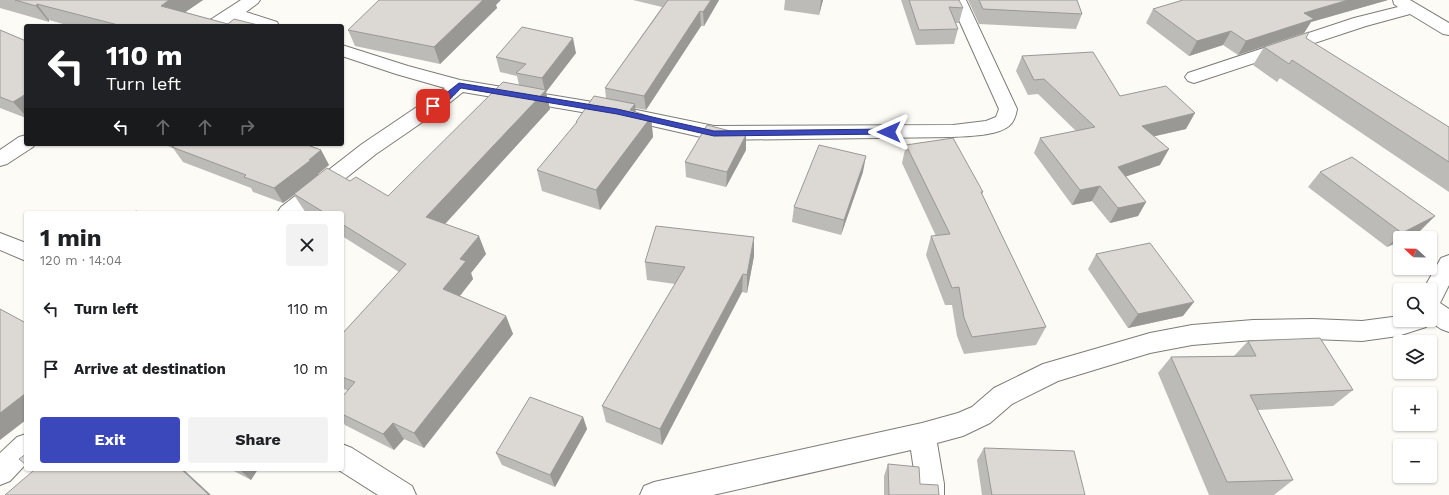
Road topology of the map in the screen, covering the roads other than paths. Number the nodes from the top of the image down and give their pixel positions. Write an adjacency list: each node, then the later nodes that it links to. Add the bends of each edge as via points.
1 (252, 0): 4 (street)
2 (958, 0): 10 (street, via 1008,109 1003,121 992,126 953,131 714,133 617,112)
3 (1406, 4): 7 (street); 9 (street, via 1360,22)
4 (234, 13): 5 (street); 6 (street)
5 (216, 24)
6 (265, 24)
7 (1449, 30)
8 (344, 51): 10 (street)
9 (1194, 77)
10 (459, 86): 13 (street, via 446,99 397,129 321,184)
11 (24, 143): 12 (street)
12 (0, 158)
13 (290, 211)
14 (0, 241): 15 (street)
15 (24, 251)
16 (1449, 264): 17 (street)
17 (1437, 286)
18 (1437, 314): 19 (street)
19 (1449, 322)
20 (1393, 327): 21 (street, via 1362,331 1253,330 1192,335 1150,343 1052,372 1004,396 981,415 963,424)
21 (922, 435): 26 (street); 27 (street)
22 (24, 448): 24 (street)
23 (344, 458): 25 (street)
24 (0, 472)
25 (402, 495)
26 (654, 495)
27 (930, 495)

